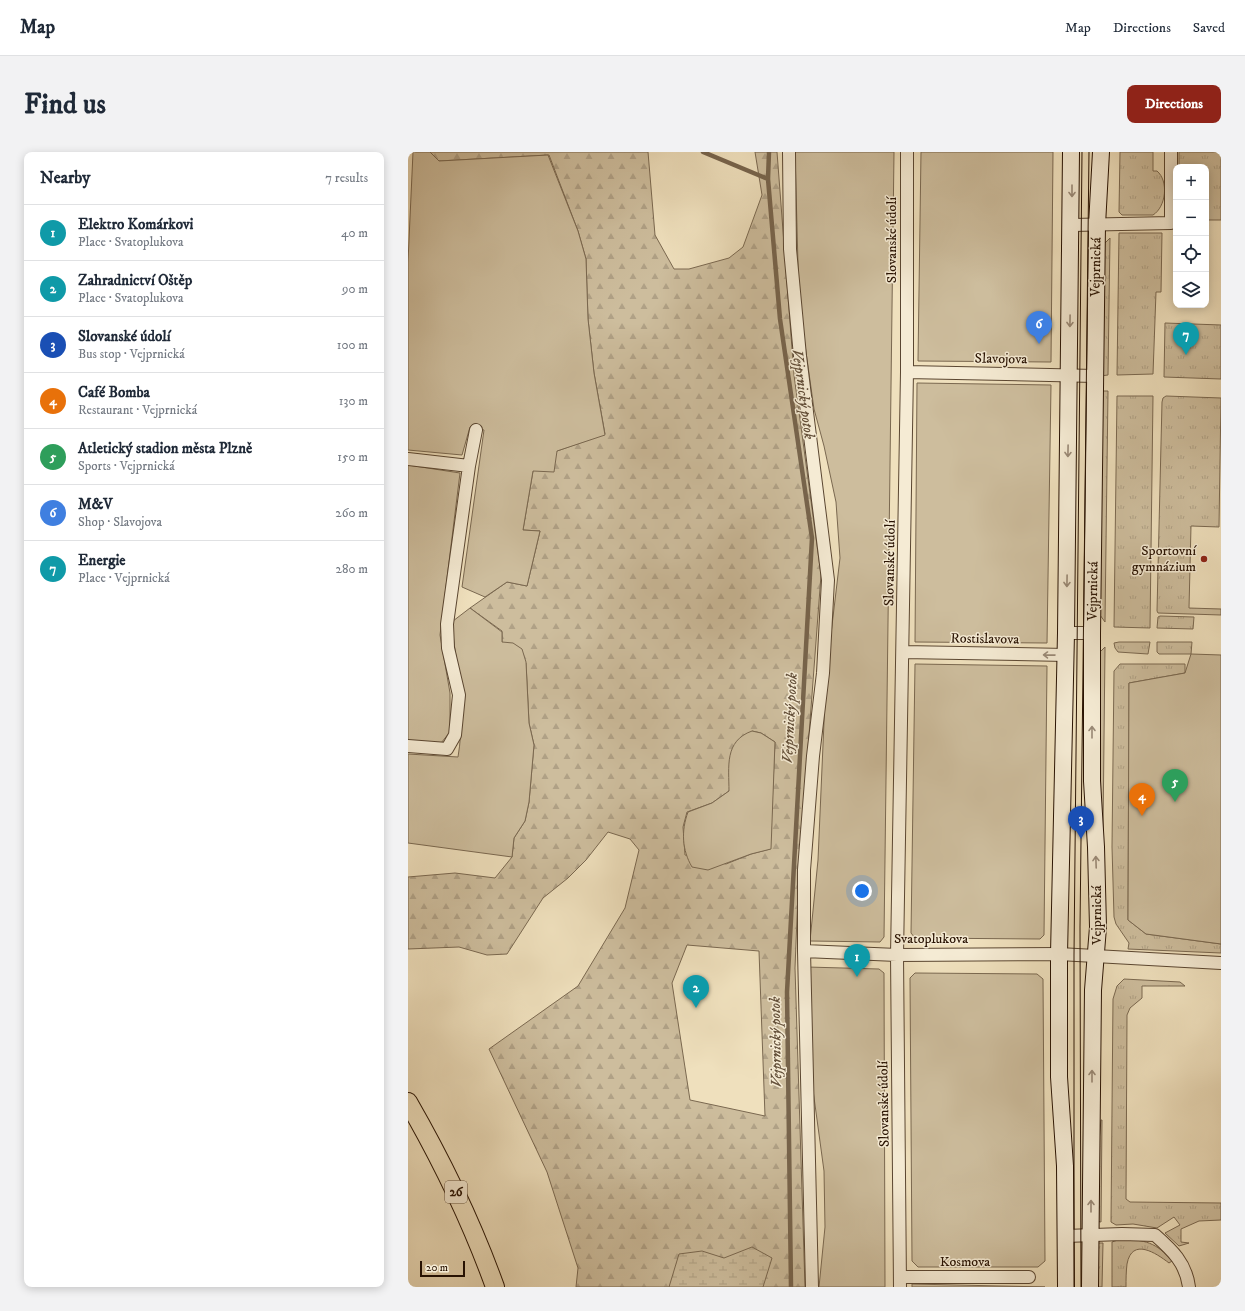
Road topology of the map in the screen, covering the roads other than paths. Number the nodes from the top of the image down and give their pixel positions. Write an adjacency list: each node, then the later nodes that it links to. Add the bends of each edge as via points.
1 (789, 152): 19 (street, via 790,249 800,356 828,580 823,673 813,756 805,863)
2 (907, 152): 8 (street, Slovanské údolí)
3 (1071, 152): 6 (main road, Vejprnická, one-way to 6)
4 (1101, 152): 7 (main road, Vejprnická)
5 (1172, 152): 7 (street, Vejprnická, via 1171,223)
6 (1072, 225): 7 (street, Vejprnická); 9 (main road, Vejprnická, one-way to 9)
7 (1097, 225): 10 (main road, Vejprnická)
8 (907, 372): 9 (street, Slavojova); 16 (street, Slovanské údolí)
9 (1069, 375): 10 (street, Slavojova); 14 (main road, Vejprnická, one-way to 14)
10 (1095, 376): 15 (main road, Vejprnická)
11 (476, 430): 13 (street)
12 (408, 459): 13 (street)
13 (469, 466): 18 (street, via 447,624 448,648 459,695 455,735 446,749)
14 (1066, 633): 15 (street); 17 (main road, Vejprnická)
15 (1092, 633): 22 (main road, Vejprnická, one-way to 15)
16 (903, 652): 17 (street, Rostislavova, one-way to 16); 21 (street, Slovanské údolí)
17 (1066, 655): 20 (main road, Vejprnická)
18 (408, 746)
19 (804, 951): 21 (street, Svatoplukova); 30 (street)
20 (1059, 954): 21 (street, Svatoplukova); 22 (street, Vejprnická); 26 (main road, Vejprnická, via 1060,1077)
21 (897, 955): 28 (street, Slovanské údolí)
22 (1096, 957): 23 (street, Vejprnická); 25 (main road, Vejprnická, one-way to 22, via 1093,990)
23 (1221, 963)
24 (408, 1102): 29 (main road, 26, via 453,1186)
25 (1091, 1235): 26 (street); 32 (main road, Vejprnická); 33 (street, via 1155,1235 1173,1250 1184,1266)
26 (1066, 1236): 31 (main road, Vejprnická)
27 (1029, 1277): 28 (street, Kosmova)
28 (901, 1282)
29 (495, 1287)
30 (812, 1287)
31 (1066, 1287)
32 (1090, 1287)
33 (1189, 1287)

